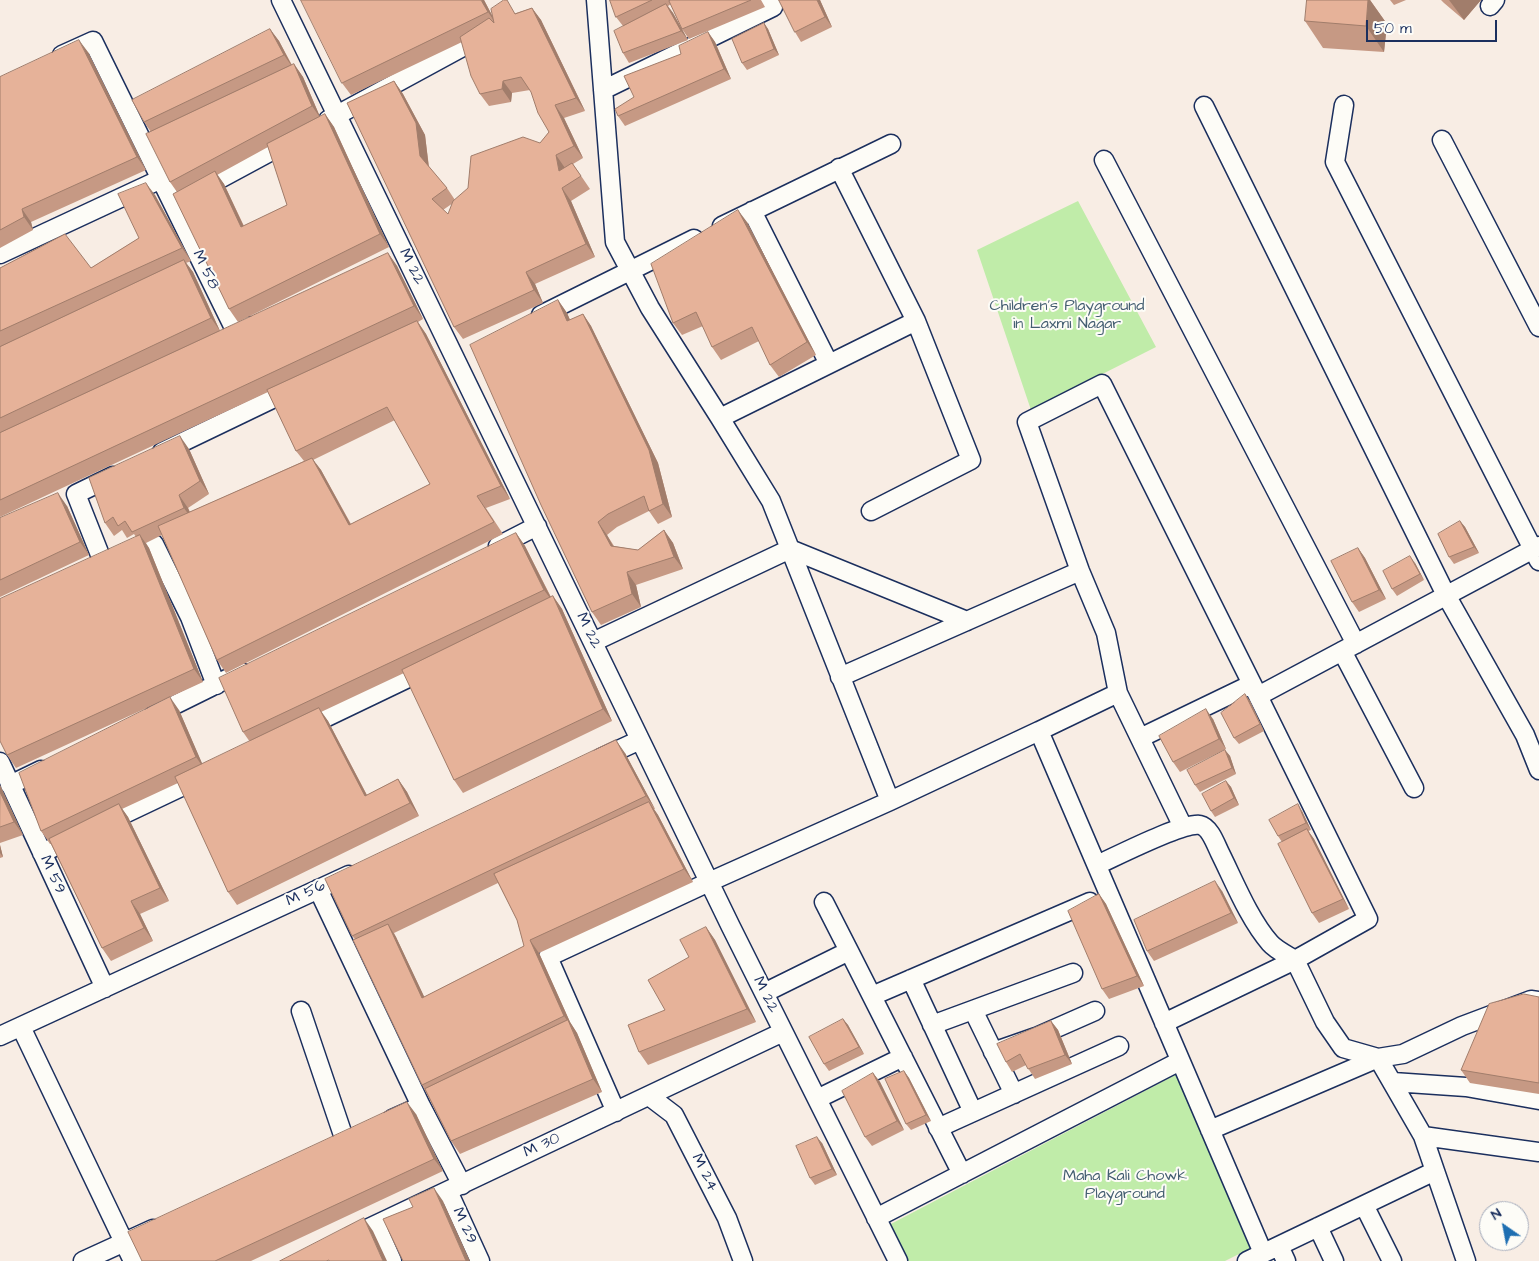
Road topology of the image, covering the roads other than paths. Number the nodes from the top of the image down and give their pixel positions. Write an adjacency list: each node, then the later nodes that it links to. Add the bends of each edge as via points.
1 (281, 0): 6 (street, M 22)
2 (596, 0): 8 (street)
3 (769, 0): 8 (street, via 773,7)
4 (468, 44): 11 (street)
5 (50, 60): 14 (street, M 58, via 93,41)
6 (312, 64): 7 (street); 11 (street, M 22)
7 (294, 72)
8 (603, 90): 26 (street, via 615,242)
9 (1344, 105): 49 (street, via 1336,162)
10 (1204, 106): 52 (street)
11 (337, 115): 19 (street); 21 (street, M 22)
12 (161, 135): 14 (street)
13 (1442, 140): 31 (street)
14 (143, 144): 18 (street, M 58)
15 (891, 144): 17 (street)
16 (1104, 160): 57 (street)
17 (839, 168): 20 (street); 29 (street)
18 (161, 178): 19 (street, M 58); 22 (street)
19 (173, 204): 24 (street, M 58)
20 (752, 211): 26 (street); 37 (street)
21 (404, 252): 23 (street); 27 (street, M 22)
22 (0, 254)
23 (386, 261)
24 (202, 262): 25 (street); 33 (street, M 58)
25 (184, 271)
26 (630, 271): 30 (street); 39 (street)
27 (437, 319): 32 (street); 36 (street, M 22)
28 (263, 320): 33 (street)
29 (916, 321): 37 (street); 44 (street, via 971,460)
30 (524, 324)
31 (1539, 327)
32 (420, 328)
33 (236, 332): 34 (street)
34 (218, 341)
35 (474, 351): 36 (street)
36 (457, 360): 45 (street, M 22)
37 (829, 364): 39 (street)
38 (305, 383): 40 (street)
39 (720, 418): 47 (street, via 770,501)
40 (147, 460)
41 (129, 468): 42 (street)
42 (76, 494): 43 (street); 51 (street, via 104,566)
43 (59, 501)
44 (871, 511)
45 (537, 526): 48 (street); 53 (street, M 22)
46 (154, 544): 61 (street, via 190,617)
47 (790, 549): 55 (street); 56 (street); 60 (street)
48 (487, 551)
49 (1537, 552): 52 (street)
50 (1080, 571): 55 (street); 62 (street, via 1027,422 1102,384); 63 (street, via 1106,633)
51 (78, 577)
52 (1446, 595): 57 (street); 73 (street, via 1525,735)
53 (572, 599): 54 (street); 56 (street, M 22)
54 (554, 608)
55 (966, 621): 60 (street)
56 (593, 642): 68 (street, M 22)
57 (1349, 647): 62 (street); 75 (street)
58 (446, 660): 66 (street)
59 (259, 663): 61 (street)
60 (840, 677): 76 (street)
61 (216, 684): 64 (street)
62 (1255, 690): 67 (street); 90 (street, via 1368,919)
63 (1118, 693): 65 (street); 67 (street)
64 (135, 724)
65 (1039, 731): 76 (street); 79 (street)
66 (293, 733)
67 (1140, 738): 77 (street)
68 (640, 740): 71 (street); 82 (street, M 22)
69 (0, 762): 74 (street, M 59)
70 (55, 763): 74 (street)
71 (586, 764)
72 (221, 768): 78 (street)
73 (1539, 770)
74 (10, 785): 78 (street, M 59)
75 (1414, 788)
76 (890, 802): 82 (street)
77 (1183, 826): 79 (street); 81 (street, via 1200,825 1205,828)
78 (42, 853): 93 (street, M 59)
79 (1097, 865): 85 (street)
80 (363, 868): 84 (street, M 56)
81 (1229, 875): 83 (street); 90 (street, via 1271,945)
82 (709, 882): 94 (street, M 22); 116 (street, via 548,957)
83 (1212, 884)
84 (318, 889): 93 (street, M 56); 115 (street, M 29)
85 (1108, 894): 88 (street); 92 (street)
86 (824, 902): 89 (street)
87 (1140, 918): 88 (street)
88 (1122, 926): 100 (street)
89 (849, 951): 94 (street); 95 (street)
90 (1295, 960): 100 (street); 108 (street, via 1325,1022 1343,1048)
91 (1073, 973): 97 (street)
92 (910, 979): 95 (street); 101 (street)
93 (105, 988): 102 (street, M 56)
94 (764, 992): 103 (street, M 22)
95 (872, 996): 107 (street)
96 (1539, 1002): 108 (street, via 1532,1000 1462,1026 1403,1054)
97 (972, 1010): 101 (street); 106 (street)
98 (301, 1011): 123 (street)
99 (1095, 1011): 106 (street)
100 (1164, 1023): 109 (street)
101 (932, 1025): 117 (street)
102 (22, 1026): 104 (street, M 56); 134 (street)
103 (784, 1032): 112 (street, M 30); 113 (street, M 22)
104 (0, 1036)
105 (1119, 1046): 111 (street)
106 (993, 1052): 111 (street)
107 (902, 1057): 113 (street); 119 (street)
108 (1378, 1058): 110 (street); 120 (street)
109 (1180, 1061): 120 (street); 127 (street)
110 (1393, 1082): 114 (street, via 1466,1087); 122 (street)
111 (1014, 1094): 117 (street)
112 (649, 1096): 116 (street, M 30); 142 (street, M 24, via 674,1115 727,1218)
113 (817, 1099): 130 (street, M 22)
114 (1539, 1100)
115 (421, 1106): 118 (street); 128 (street, M 29)
116 (616, 1112): 128 (street, M 30)
117 (973, 1112): 119 (street)
118 (379, 1125)
119 (938, 1128): 127 (street)
120 (1210, 1130): 137 (street)
121 (362, 1133): 123 (street)
122 (1423, 1136): 125 (street); 126 (street)
123 (345, 1140): 124 (street)
124 (328, 1148)
125 (1539, 1152)
126 (1435, 1171): 129 (street); 146 (street)
127 (962, 1174): 130 (street)
128 (455, 1188): 132 (street, M 30); 141 (street, M 29)
129 (1364, 1205): 133 (street); 145 (street)
130 (876, 1218): 143 (street, M 22)
131 (166, 1223): 134 (street)
132 (376, 1226): 135 (street, M 30); 140 (street)
133 (1318, 1227): 136 (street); 144 (street)
134 (123, 1243): 138 (street); 139 (street)
135 (334, 1245)
136 (1282, 1253): 137 (street)
137 (1255, 1257)
138 (83, 1261)
139 (133, 1261)
140 (392, 1261)
141 (480, 1261)
142 (743, 1261)
143 (898, 1261)
144 (1334, 1261)
145 (1392, 1261)
146 (1466, 1261)

